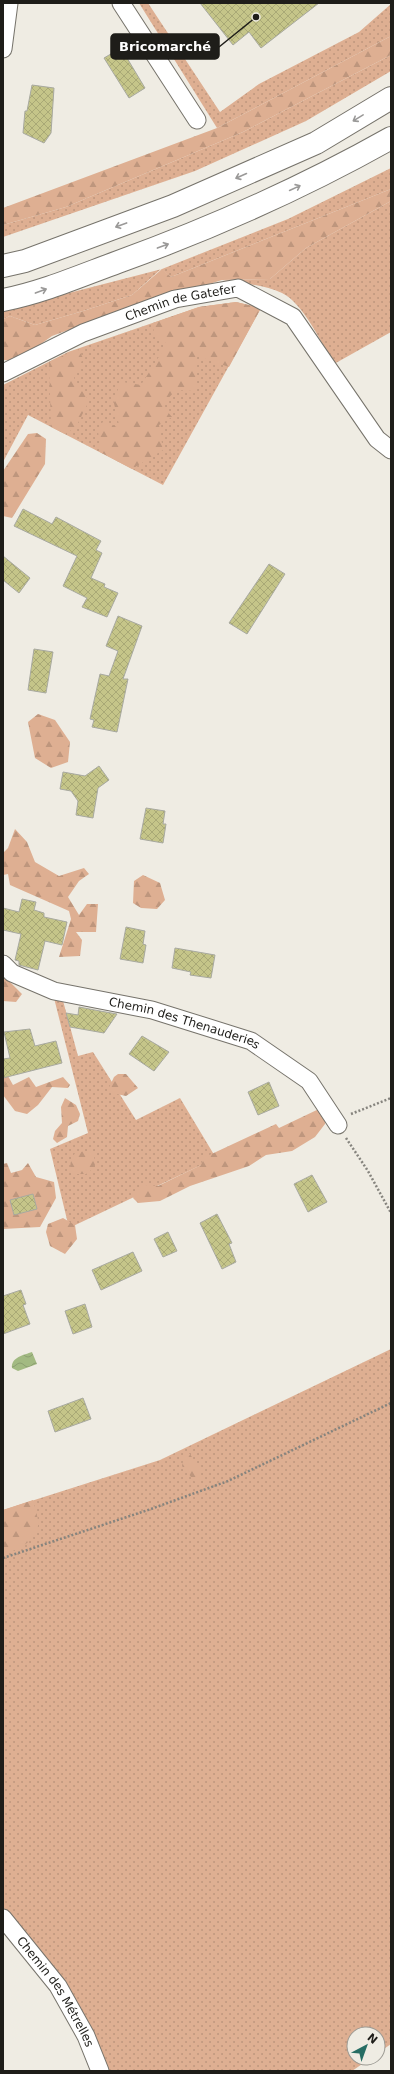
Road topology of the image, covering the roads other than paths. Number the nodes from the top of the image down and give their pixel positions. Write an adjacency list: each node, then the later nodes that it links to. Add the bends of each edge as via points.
1 (9, 3): 3 (street)
2 (121, 3): 5 (street)
3 (3, 49)
4 (391, 98): 7 (highway, one-way to 7, via 316,143 173,206 25,261)
5 (197, 120)
6 (391, 138): 8 (highway, one-way to 6, via 31,294 190,236 339,168)
7 (3, 266)
8 (3, 300)
9 (3, 373): 10 (street, Chemin de Gatefer, via 83,334 175,299 238,288 293,317 377,439)
10 (391, 450)
11 (3, 964): 12 (street, Chemin des Thenauderies, via 12,973 54,991 152,1010 252,1041 309,1081)
12 (338, 1125)
13 (3, 1918): 14 (street, Chemin des Métrelles, via 58,1986 86,2036)
14 (100, 2071)

